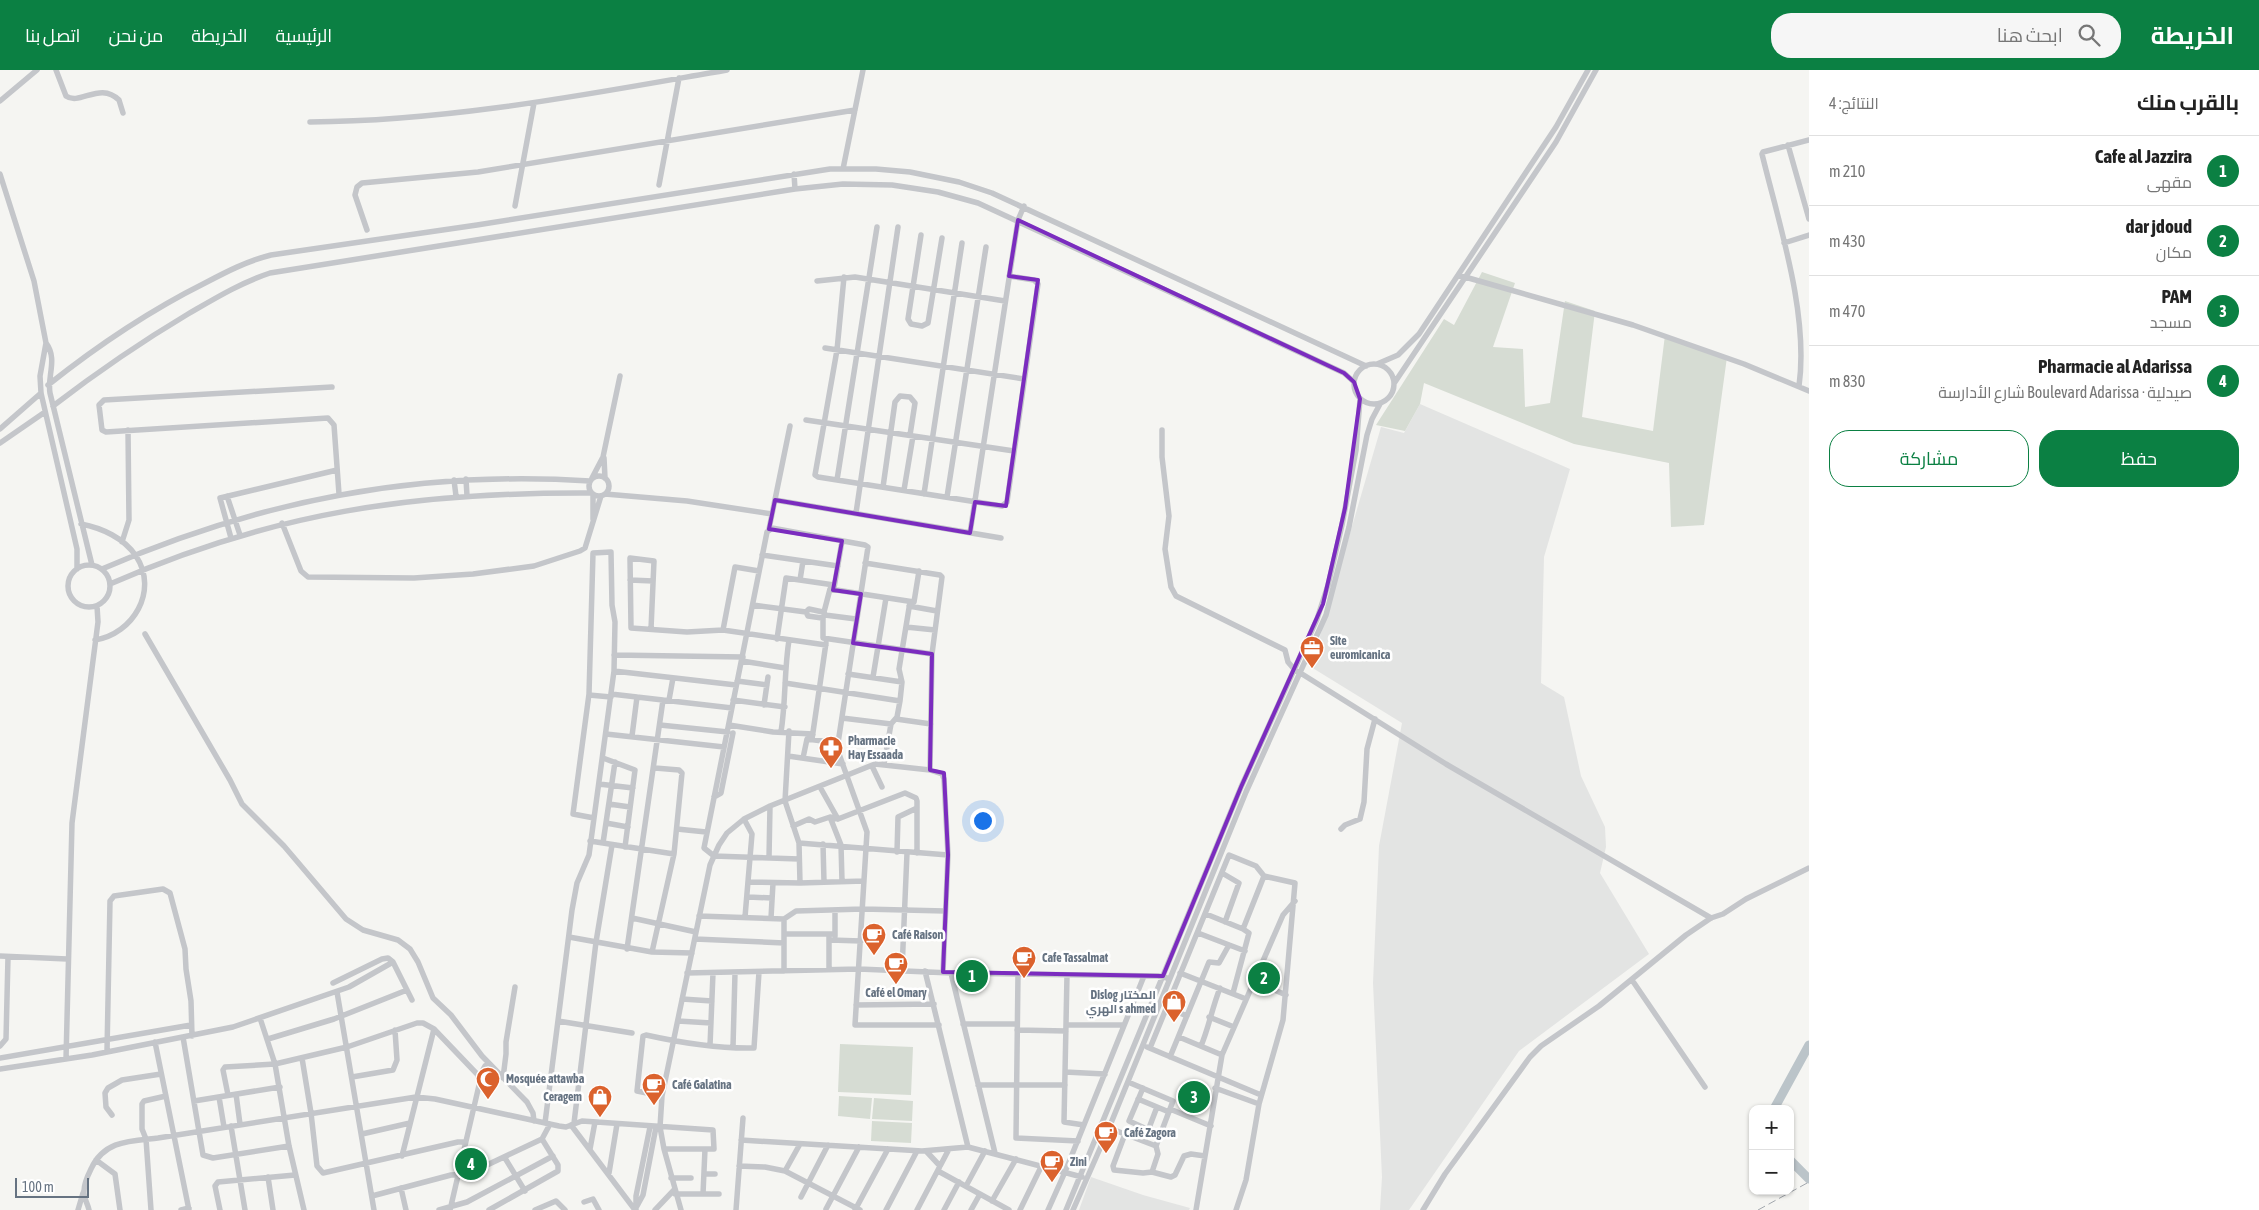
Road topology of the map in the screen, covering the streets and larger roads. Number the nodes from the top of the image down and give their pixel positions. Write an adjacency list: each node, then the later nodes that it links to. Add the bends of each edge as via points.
1 (37, 70): 8 (street)
2 (56, 70): 11 (street, via 69,98 95,92 109,94 119,100)
3 (728, 70): 7 (street)
4 (863, 70): 10 (street)
5 (1588, 70): 22 (street, via 1556,127)
6 (1596, 70): 23 (street, via 1569,120)
7 (679, 78): 9 (street); 14 (street)
8 (0, 101)
9 (534, 103): 12 (street, via 422,118); 16 (street)
10 (855, 110): 14 (street); 17 (street)
11 (123, 113)
12 (310, 122)
13 (1809, 140): 15 (street)
14 (667, 141): 16 (street); 20 (street)
15 (1788, 145): 26 (street); 35 (street, via 1762,154)
16 (522, 165): 24 (street); 30 (street, via 362,183 355,195)
17 (843, 169): 19 (street); 25 (street, via 893,170 942,178 992,192)
18 (0, 174): 51 (street, via 34,281)
19 (794, 174): 21 (street); 69 (street, via 265,256 228,271 150,314)
20 (659, 185)
21 (796, 189): 27 (street, via 852,184 907,187 965,199); 76 (street, via 270,273 238,286 173,323 109,365)
22 (1510, 196): 23 (street); 37 (street)
23 (1516, 200): 39 (street)
24 (515, 206)
25 (1024, 206): 27 (street); 60 (street)
26 (1809, 219)
27 (1018, 220): 38 (street); 67 (street, via 1344,373)
28 (877, 227): 41 (street)
29 (898, 227): 43 (street)
30 (367, 230)
31 (921, 234): 44 (street)
32 (1809, 235): 35 (street)
33 (942, 238): 45 (street)
34 (962, 243): 46 (street)
35 (1784, 243): 49 (street)
36 (986, 247): 47 (street)
37 (1458, 275): 39 (street); 57 (street, via 1410,345)
38 (1009, 276): 48 (street); 66 (street, via 1034,280 1038,284)
39 (1467, 276): 68 (street); 70 (street, via 1633,326)
40 (844, 277): 41 (street); 42 (street); 53 (street)
41 (868, 280): 43 (street); 54 (street)
42 (817, 281)
43 (890, 283): 44 (street); 55 (street)
44 (913, 287): 45 (street); 45 (street, via 909,320 911,324 922,326 928,323)
45 (933, 290): 46 (street)
46 (954, 293): 47 (street); 61 (street)
47 (978, 297): 48 (street); 63 (street)
48 (1005, 301): 64 (street)
49 (1801, 328): 50 (street); 56 (street)
50 (1809, 330)
51 (46, 343): 58 (street); 62 (street, via 52,356)
52 (825, 348): 53 (street)
53 (837, 350): 54 (street); 79 (street)
54 (857, 353): 55 (street); 81 (street)
55 (879, 356): 61 (street); 83 (street)
56 (1802, 363): 59 (street); 70 (street)
57 (1377, 364): 60 (street); 68 (street, via 1391,372)
58 (42, 365): 62 (street); 73 (street)
59 (1809, 365)
60 (1366, 366): 67 (street, via 1358,371)
61 (944, 367): 63 (street); 88 (street)
62 (51, 368): 69 (street)
63 (967, 370): 64 (street); 89 (street)
64 (994, 375): 66 (street); 91 (street)
65 (620, 376): 93 (street)
66 (1024, 380): 92 (street)
67 (1354, 382): 74 (street)
68 (1395, 382): 75 (street, via 1391,396)
69 (48, 385): 76 (street)
70 (1799, 386): 72 (street)
71 (332, 387): 84 (street, via 101,402 102,430)
72 (1809, 391)
73 (41, 393): 77 (street); 82 (street)
74 (1360, 399): 75 (street); 169 (street, via 1356,450 1342,525 1328,585)
75 (1380, 404): 169 (street, via 1370,423 1363,449 1349,527 1329,606)
76 (53, 409): 77 (street); 119 (street)
77 (46, 414): 90 (street); 133 (street, via 77,549)
78 (806, 420): 79 (street)
79 (823, 422): 81 (street); 99 (street, via 814,473 818,477)
80 (790, 426): 111 (street)
81 (845, 426): 83 (street); 99 (street)
82 (0, 429)
83 (869, 429): 86 (street); 100 (street)
84 (128, 430): 94 (street, via 328,418 334,425); 126 (street, via 129,520)
85 (1162, 430): 169 (street, via 1169,516 1165,549 1173,593 1285,650 1288,662)
86 (891, 432): 87 (street); 87 (street, via 896,399 909,396 915,405); 101 (street)
87 (912, 436): 88 (street); 102 (street)
88 (933, 439): 89 (street); 105 (street)
89 (956, 442): 91 (street); 110 (street)
90 (0, 443)
91 (983, 446): 92 (street); 112 (street)
92 (1014, 451): 112 (street, via 1005,504)
93 (603, 457): 95 (street); 97 (street)
94 (337, 470): 104 (street); 107 (street)
95 (605, 478): 97 (street); 106 (street, via 609,485)
96 (466, 479): 97 (street); 98 (street); 109 (street)
97 (591, 479): 103 (street, via 588,485)
98 (454, 480): 104 (street); 108 (street)
99 (837, 480): 100 (street)
100 (861, 484): 101 (street); 113 (street)
101 (882, 487): 102 (street)
102 (904, 490): 105 (street)
103 (592, 493): 106 (street); 109 (street); 116 (street)
104 (339, 494): 115 (street)
105 (924, 494): 110 (street)
106 (603, 495): 114 (street, via 687,501); 116 (street)
107 (227, 496): 115 (street); 117 (street, via 220,498)
108 (456, 496): 109 (street); 118 (street, via 373,505)
109 (467, 496)
110 (947, 497): 112 (street)
111 (775, 500): 113 (street); 114 (street)
112 (975, 502): 121 (street)
113 (856, 513): 121 (street)
114 (772, 514): 120 (street)
115 (235, 519): 117 (street); 122 (street)
116 (592, 519): 118 (street, via 587,543 582,550 534,566 395,579 306,576)
117 (226, 522): 123 (street); 127 (street)
118 (282, 523): 122 (street)
119 (81, 524): 126 (street, via 103,530); 131 (street)
120 (769, 528): 125 (street); 128 (street)
121 (970, 533): 124 (street)
122 (240, 535): 123 (street)
123 (231, 538): 135 (street)
124 (1001, 538)
125 (842, 541): 130 (street, via 867,546); 132 (street)
126 (122, 542): 127 (street)
127 (135, 555): 134 (street); 135 (street)
128 (762, 555): 129 (street); 136 (street)
129 (803, 561): 132 (street); 139 (street)
130 (865, 563): 137 (street); 143 (street)
131 (92, 565): 133 (street); 134 (street)
132 (838, 566): 142 (street)
133 (77, 569): 147 (street, via 68,581 70,596 82,606)
134 (102, 569): 141 (street)
135 (142, 570): 141 (street); 159 (street, via 144,594 136,616 118,633)
136 (759, 570): 146 (street); 154 (street, via 735,567)
137 (919, 571): 145 (street, via 915,602); 149 (street, via 941,576)
138 (630, 580): 140 (street); 140 (street, via 631,558 653,560); 153 (street, via 630,627)
139 (800, 580): 142 (street); 148 (street, via 786,578)
140 (653, 581): 153 (street)
141 (110, 584): 147 (street, via 108,597)
142 (834, 587): 143 (street); 150 (street, via 829,590)
143 (860, 594): 144 (street); 151 (street)
144 (886, 598): 145 (street); 163 (street)
145 (909, 604): 149 (street); 152 (street)
146 (753, 605): 148 (street); 157 (street)
147 (96, 606): 159 (street)
148 (781, 608): 150 (street, via 806,612 808,616); 158 (street)
149 (937, 611): 155 (street)
150 (824, 615): 151 (street); 161 (street, via 822,638)
151 (856, 619): 162 (street)
152 (906, 627): 155 (street); 164 (street)
153 (651, 629): 154 (street)
154 (723, 630): 157 (street)
155 (935, 630): 165 (street)
156 (145, 634): 386 (street, via 242,804 284,846 346,919 363,930 394,938 410,949 433,998)
157 (748, 635): 158 (street); 167 (street)
158 (777, 639): 160 (street)
159 (95, 640): 300 (street, via 72,814)
160 (790, 640): 161 (street); 168 (street)
161 (826, 642): 162 (street); 179 (street)
162 (853, 642): 163 (street); 171 (street)
163 (878, 646): 164 (street); 173 (street)
164 (902, 650): 165 (street); 175 (street, via 899,670)
165 (932, 654): 194 (street)
166 (614, 655): 167 (street); 170 (street); 181 (street, via 612,552 594,553)
167 (742, 659): 168 (street); 176 (street)
168 (785, 668): 177 (street)
169 (1297, 670): 192 (street); 283 (street, via 1241,787); 286 (street)
170 (614, 671): 174 (street); 182 (street)
171 (848, 674): 173 (street); 180 (street)
172 (768, 677): 178 (street)
173 (873, 677): 175 (street)
174 (674, 678): 176 (street); 184 (street)
175 (902, 682): 186 (street)
176 (737, 683): 178 (street); 185 (street)
177 (785, 683): 179 (street); 188 (street)
178 (767, 686): 187 (street)
179 (820, 688): 180 (street); 202 (street)
180 (845, 691): 186 (street); 190 (street)
181 (589, 696): 182 (street); 229 (street, via 573,814)
182 (611, 696): 183 (street); 200 (street)
183 (637, 697): 184 (street); 201 (street)
184 (666, 700): 189 (street); 195 (street)
185 (733, 700): 187 (street); 189 (street)
186 (900, 701): 191 (street)
187 (764, 705): 188 (street)
188 (785, 707): 199 (street)
189 (732, 708): 196 (street)
190 (842, 718): 193 (street); 204 (street)
191 (896, 719): 193 (street); 194 (street)
192 (1375, 719): 236 (street, via 1367,749 1365,797 1360,819); 277 (street, via 1534,817)
193 (891, 724): 211 (street)
194 (931, 724): 214 (street)
195 (660, 725): 198 (street); 203 (street)
196 (729, 725): 198 (street); 199 (street)
197 (789, 731): 199 (street); 202 (street); 206 (street)
198 (730, 732): 205 (street); 221 (street, via 721,793)
199 (781, 732)
200 (606, 734): 201 (street); 207 (street)
201 (632, 736): 203 (street)
202 (813, 736): 204 (street); 208 (street, via 806,740)
203 (658, 740): 205 (street); 213 (street)
204 (838, 743): 210 (street)
205 (724, 748): 221 (street)
206 (788, 756): 208 (street); 222 (street)
207 (603, 758): 209 (street); 216 (street)
208 (803, 758): 210 (street)
209 (616, 762): 217 (street); 220 (street, via 634,768)
210 (843, 764): 215 (street)
211 (884, 764): 212 (street); 214 (street)
212 (872, 766): 215 (street); 218 (street)
213 (655, 768): 235 (street, via 681,771); 245 (street)
214 (930, 770): 251 (street, via 940,772 944,778)
215 (847, 776): 219 (street); 227 (street)
216 (599, 784): 217 (street); 229 (street)
217 (612, 785): 220 (street); 223 (street)
218 (882, 786)
219 (820, 787): 222 (street); 231 (street)
220 (633, 788): 225 (street)
221 (714, 797): 237 (street)
222 (784, 801): 224 (street); 233 (street)
223 (609, 804): 225 (street); 232 (street)
224 (770, 806): 230 (street); 254 (street)
225 (630, 807): 234 (street)
226 (917, 808): 227 (street, via 916,798 901,793); 247 (street, via 898,817); 249 (street)
227 (861, 811): 231 (street); 246 (street, via 868,832)
228 (830, 817): 231 (street); 233 (street, via 816,822 809,819); 243 (street)
229 (594, 818): 238 (street)
230 (744, 819): 252 (street, via 727,833); 253 (street, via 752,832)
231 (838, 819)
232 (606, 823): 234 (street); 239 (street)
233 (793, 826): 240 (street)
234 (628, 827): 244 (street)
235 (677, 829): 237 (street); 250 (street)
236 (1341, 829)
237 (706, 832): 252 (street, via 704,848)
238 (590, 841): 239 (street); 287 (street, via 587,862 577,883)
239 (603, 843): 242 (street)
240 (799, 843): 241 (street); 255 (street)
241 (823, 844): 243 (street); 262 (street)
242 (612, 845): 244 (street); 291 (street)
243 (841, 845): 246 (street); 259 (street)
244 (624, 847): 245 (street)
245 (643, 850): 250 (street); 275 (street)
246 (866, 850): 247 (street); 260 (street)
247 (897, 852): 248 (street)
248 (907, 853): 249 (street); 269 (street)
249 (917, 853): 251 (street)
250 (674, 854): 280 (street)
251 (948, 855): 271 (street)
252 (714, 856): 253 (street); 273 (street)
253 (750, 857): 254 (street); 261 (street)
254 (769, 858): 255 (street)
255 (799, 859): 264 (street)
256 (1809, 868): 277 (street)
257 (1222, 873): 258 (street, via 1230,855 1256,866); 272 (street); 279 (street, via 1239,883)
258 (1264, 876): 267 (street, via 1295,883); 281 (street)
259 (842, 881): 260 (street); 262 (street)
260 (864, 881): 268 (street)
261 (749, 882): 263 (street); 265 (street)
262 (824, 882): 264 (street)
263 (773, 883): 264 (street); 266 (street)
264 (800, 883)
265 (748, 897): 266 (street); 274 (street)
266 (772, 898): 276 (street)
267 (1295, 902): 323 (street, via 1283,915); 330 (street)
268 (863, 909): 269 (street); 270 (street); 290 (street)
269 (904, 909): 271 (street); 305 (street)
270 (835, 911): 278 (street, via 796,911); 288 (street)
271 (945, 911): 310 (street)
272 (1206, 914): 279 (street); 284 (street)
273 (699, 916): 274 (street); 282 (street)
274 (746, 917): 276 (street)
275 (632, 918): 280 (street); 294 (street)
276 (771, 918): 278 (street)
277 (1711, 918): 321 (street)
278 (784, 919): 285 (street)
279 (1225, 922): 281 (street)
280 (658, 925): 282 (street); 296 (street)
281 (1243, 929): 295 (street, via 1249,933)
282 (696, 932): 289 (street)
283 (1181, 933): 286 (street); 302 (street)
284 (1198, 933): 293 (street); 316 (street)
285 (784, 934): 288 (street); 292 (street)
286 (1187, 936): 308 (street)
287 (569, 937): 291 (street); 342 (street)
288 (832, 937): 290 (street); 303 (street)
289 (695, 939): 292 (street); 297 (street)
290 (861, 941): 304 (street)
291 (596, 942): 294 (street); 349 (street)
292 (784, 943): 306 (street)
293 (1229, 944): 295 (street); 322 (street, via 1219,963 1209,962)
294 (627, 949): 296 (street)
295 (1245, 951): 329 (street)
296 (652, 952): 297 (street)
297 (692, 953): 314 (street)
298 (0, 956): 299 (street)
299 (8, 957): 300 (street); 363 (street, via 6,1039)
300 (67, 959): 368 (street)
301 (392, 962): 324 (street, via 384,958); 327 (street); 328 (street)
302 (1167, 968): 308 (street); 319 (street)
303 (829, 969): 304 (street); 306 (street)
304 (859, 969): 305 (street); 336 (street)
305 (902, 970): 307 (street)
306 (784, 971): 309 (street)
307 (925, 971): 310 (street); 335 (street)
308 (1174, 971): 316 (street); 320 (street)
309 (759, 972): 312 (street); 367 (street, via 755,1048)
310 (943, 972): 313 (street)
311 (713, 973): 312 (street); 314 (street); 334 (street)
312 (735, 973): 367 (street)
313 (951, 973): 315 (street); 345 (street)
314 (687, 974): 332 (street)
315 (1018, 974): 317 (street); 350 (street)
316 (1182, 974): 322 (street); 337 (street)
317 (1067, 975): 318 (street); 351 (street)
318 (1144, 976): 319 (street); 348 (street)
319 (1163, 976): 320 (street); 369 (street)
320 (1170, 979): 369 (street)
321 (1632, 980): 392 (street); 527 (street, via 1530,1057)
322 (1202, 981): 326 (street); 339 (street)
323 (1254, 981): 330 (street); 331 (street)
324 (333, 983)
325 (515, 987): 386 (street)
326 (1220, 988): 329 (street); 340 (street)
327 (407, 990): 333 (street); 338 (street)
328 (337, 992): 338 (street); 341 (street)
329 (1233, 993): 331 (street)
330 (1286, 995): 397 (street, via 1282,1023)
331 (1246, 998): 352 (street)
332 (682, 999): 334 (street); 343 (street)
333 (412, 1000)
334 (712, 1001): 344 (street)
335 (934, 1004): 336 (street); 347 (street)
336 (856, 1005): 347 (street, via 856,1026)
337 (1168, 1008): 339 (street); 370 (street)
338 (341, 1015): 359 (street); 366 (street)
339 (1188, 1016): 358 (street)
340 (1209, 1017): 352 (street); 365 (street, via 1209,1026)
341 (260, 1018): 356 (street); 359 (street)
342 (558, 1020): 349 (street); 417 (street)
343 (678, 1021): 344 (street); 361 (street)
344 (711, 1023): 364 (street)
345 (963, 1024): 350 (street); 388 (street)
346 (191, 1025): 356 (street); 360 (street); 360 (street, via 185,945 169,892 163,889 116,895 110,903)
347 (939, 1025): 441 (street)
348 (1124, 1025): 351 (street); 382 (street)
349 (586, 1026): 355 (street); 418 (street)
350 (1017, 1027): 351 (street); 389 (street)
351 (1066, 1028): 380 (street)
352 (1234, 1028): 372 (street)
353 (434, 1029): 354 (street, via 417,1023); 384 (street); 401 (street)
354 (395, 1030): 366 (street); 383 (street, via 397,1060 393,1070)
355 (632, 1033)
356 (192, 1036): 357 (street)
357 (183, 1037): 362 (street); 403 (street)
358 (1179, 1037): 365 (street); 373 (street)
359 (268, 1039): 377 (street)
360 (107, 1041): 368 (street); 371 (street)
361 (674, 1041): 364 (street); 399 (street); 399 (street, via 646,1035 643,1038 637,1091)
362 (155, 1042): 371 (street); 381 (street)
363 (0, 1046)
364 (710, 1046): 367 (street)
365 (1200, 1046): 372 (street)
366 (346, 1047): 375 (street); 383 (street)
367 (733, 1047)
368 (66, 1048): 374 (street); 376 (street)
369 (1139, 1048): 370 (street); 387 (street); 474 (street)
370 (1150, 1048): 373 (street)
371 (107, 1051): 376 (street)
372 (1222, 1055): 385 (street)
373 (1170, 1057): 385 (street)
374 (0, 1058)
375 (302, 1058): 377 (street); 409 (street)
376 (66, 1059): 379 (street)
377 (275, 1064): 391 (street); 396 (street, via 224,1068)
378 (485, 1066): 384 (street)
379 (0, 1069)
380 (1065, 1072): 382 (street); 390 (street)
381 (162, 1074): 398 (street); 410 (street, via 118,1081 108,1088 106,1107)
382 (1104, 1074): 420 (street)
383 (352, 1077): 405 (street)
384 (479, 1077): 407 (street)
385 (1217, 1077): 394 (street); 397 (street)
386 (503, 1078): 413 (street, via 529,1105)
387 (1128, 1082): 393 (street); 424 (street)
388 (978, 1085): 389 (street); 450 (street)
389 (1016, 1085): 390 (street); 433 (street, via 1016,1138)
390 (1065, 1085): 420 (street, via 1065,1123)
391 (280, 1087): 395 (street); 411 (street)
392 (1705, 1087)
393 (1143, 1088): 402 (street); 408 (street, via 1172,1100)
394 (1216, 1088): 404 (street); 421 (street)
395 (236, 1094): 396 (street); 416 (street)
396 (228, 1095): 400 (street)
397 (1261, 1095): 404 (street)
398 (166, 1096): 427 (street); 430 (street, via 143,1102 142,1129)
399 (662, 1096): 423 (street)
400 (219, 1097): 403 (street); 422 (street)
401 (416, 1097): 405 (street); 407 (street); 415 (street)
402 (1138, 1099): 406 (street); 425 (street, via 1128,1121)
403 (194, 1101): 426 (street)
404 (1259, 1104): 526 (street, via 1246,1180)
405 (357, 1105): 409 (street); 428 (street)
406 (1157, 1107): 408 (street); 425 (street)
407 (474, 1108): 413 (street); 435 (street)
408 (1170, 1110): 421 (street); 439 (street)
409 (311, 1113): 411 (street); 458 (street, via 317,1166 321,1172)
410 (112, 1115)
411 (285, 1117): 416 (street); 438 (street)
412 (743, 1118): 432 (street)
413 (534, 1121): 417 (street)
414 (595, 1122): 418 (street); 419 (street); 444 (street)
415 (410, 1123): 428 (street); 452 (street)
416 (240, 1124): 422 (street)
417 (548, 1124): 418 (street, via 566,1127); 431 (street)
418 (573, 1124): 444 (street)
419 (617, 1124): 423 (street); 465 (street)
420 (1084, 1125): 433 (street)
421 (1211, 1126): 454 (street)
422 (228, 1127): 426 (street); 451 (street)
423 (655, 1127): 442 (street); 445 (street, via 712,1129 714,1149); 495 (street, via 636,1196)
424 (1109, 1128): 429 (street); 474 (street)
425 (1149, 1130): 434 (street)
426 (200, 1131): 427 (street); 451 (street, via 205,1156)
427 (174, 1134): 430 (street); 492 (street)
428 (362, 1134): 458 (street)
429 (1125, 1134): 434 (street); 464 (street, via 1113,1169 1143,1174)
430 (146, 1139): 457 (street, via 128,1140 111,1146); 501 (street)
431 (542, 1139): 453 (street); 455 (street)
432 (742, 1140): 436 (street); 459 (street)
433 (1078, 1140): 463 (street)
434 (1144, 1141): 439 (street)
435 (465, 1142): 452 (street); 469 (street)
436 (800, 1144): 437 (street); 462 (street)
437 (828, 1145): 440 (street); 477 (street)
438 (289, 1146): 451 (street); 468 (street)
439 (1156, 1146): 464 (street, via 1158,1151)
440 (858, 1147): 443 (street); 487 (street)
441 (968, 1147): 446 (street); 449 (street)
442 (664, 1148): 445 (street); 472 (street)
443 (888, 1148): 447 (street); 497 (street)
444 (590, 1149): 465 (street)
445 (705, 1149): 466 (street)
446 (949, 1149): 448 (street); 461 (street)
447 (918, 1151): 448 (street); 516 (street)
448 (926, 1151): 461 (street)
449 (985, 1151): 450 (street); 478 (street)
450 (995, 1153): 456 (street)
451 (237, 1154): 475 (street)
452 (402, 1156): 458 (street)
453 (553, 1156): 470 (street); 480 (street, via 558,1171)
454 (1205, 1156): 464 (street, via 1184,1156 1172,1178); 525 (street)
455 (505, 1158): 469 (street, via 468,1174); 470 (street)
456 (1016, 1159): 460 (street); 489 (street)
457 (96, 1160): 482 (street); 500 (street, via 115,1174)
458 (366, 1164): 486 (street)
459 (739, 1166): 462 (street); 515 (street)
460 (1041, 1167): 463 (street); 521 (street)
461 (939, 1169): 476 (street); 517 (street)
462 (785, 1171): 477 (street)
463 (1066, 1172): 474 (street); 522 (street)
464 (1152, 1172)
465 (609, 1173): 495 (street)
466 (704, 1174): 467 (street); 483 (street)
467 (715, 1174)
468 (295, 1175): 471 (street); 506 (street)
469 (457, 1175): 479 (street); 493 (street)
470 (516, 1177): 480 (street); 493 (street)
471 (268, 1178): 475 (street); 505 (street)
472 (671, 1178): 473 (street); 481 (street)
473 (691, 1178)
474 (1083, 1178): 523 (street); 524 (street)
475 (241, 1180): 503 (street, via 216,1184); 504 (street)
476 (959, 1182): 478 (street); 518 (street)
477 (808, 1183): 487 (street); 488 (street)
478 (966, 1186): 485 (street)
479 (401, 1188): 486 (street); 508 (street)
480 (525, 1191): 494 (street)
481 (675, 1192): 483 (street); 513 (street); 514 (street)
482 (83, 1193): 498 (street); 499 (street)
483 (703, 1194): 484 (street)
484 (719, 1194)
485 (980, 1194): 489 (street); 519 (street)
486 (372, 1196): 507 (street)
487 (833, 1196): 496 (street); 497 (street)
488 (801, 1197)
489 (992, 1201): 491 (street)
490 (584, 1202): 512 (street, via 593,1199)
491 (997, 1207): 520 (street)
492 (189, 1209): 502 (street)
493 (450, 1209): 509 (street)
494 (493, 1209)
495 (636, 1209)
496 (826, 1209)
497 (857, 1209)
498 (78, 1210)
499 (89, 1210)
500 (120, 1210)
501 (150, 1210)
502 (180, 1210)
503 (220, 1210)
504 (245, 1210)
505 (273, 1210)
506 (304, 1210)
507 (374, 1210)
508 (406, 1210)
509 (438, 1210)
510 (535, 1210): 511 (street, via 556,1201)
511 (565, 1210)
512 (599, 1210)
513 (655, 1210)
514 (681, 1210)
515 (736, 1210)
516 (886, 1210)
517 (917, 1210)
518 (944, 1210)
519 (971, 1210)
520 (1009, 1210)
521 (1020, 1210)
522 (1048, 1210)
523 (1066, 1210)
524 (1073, 1210)
525 (1196, 1210)
526 (1236, 1210)
527 (1423, 1210)

